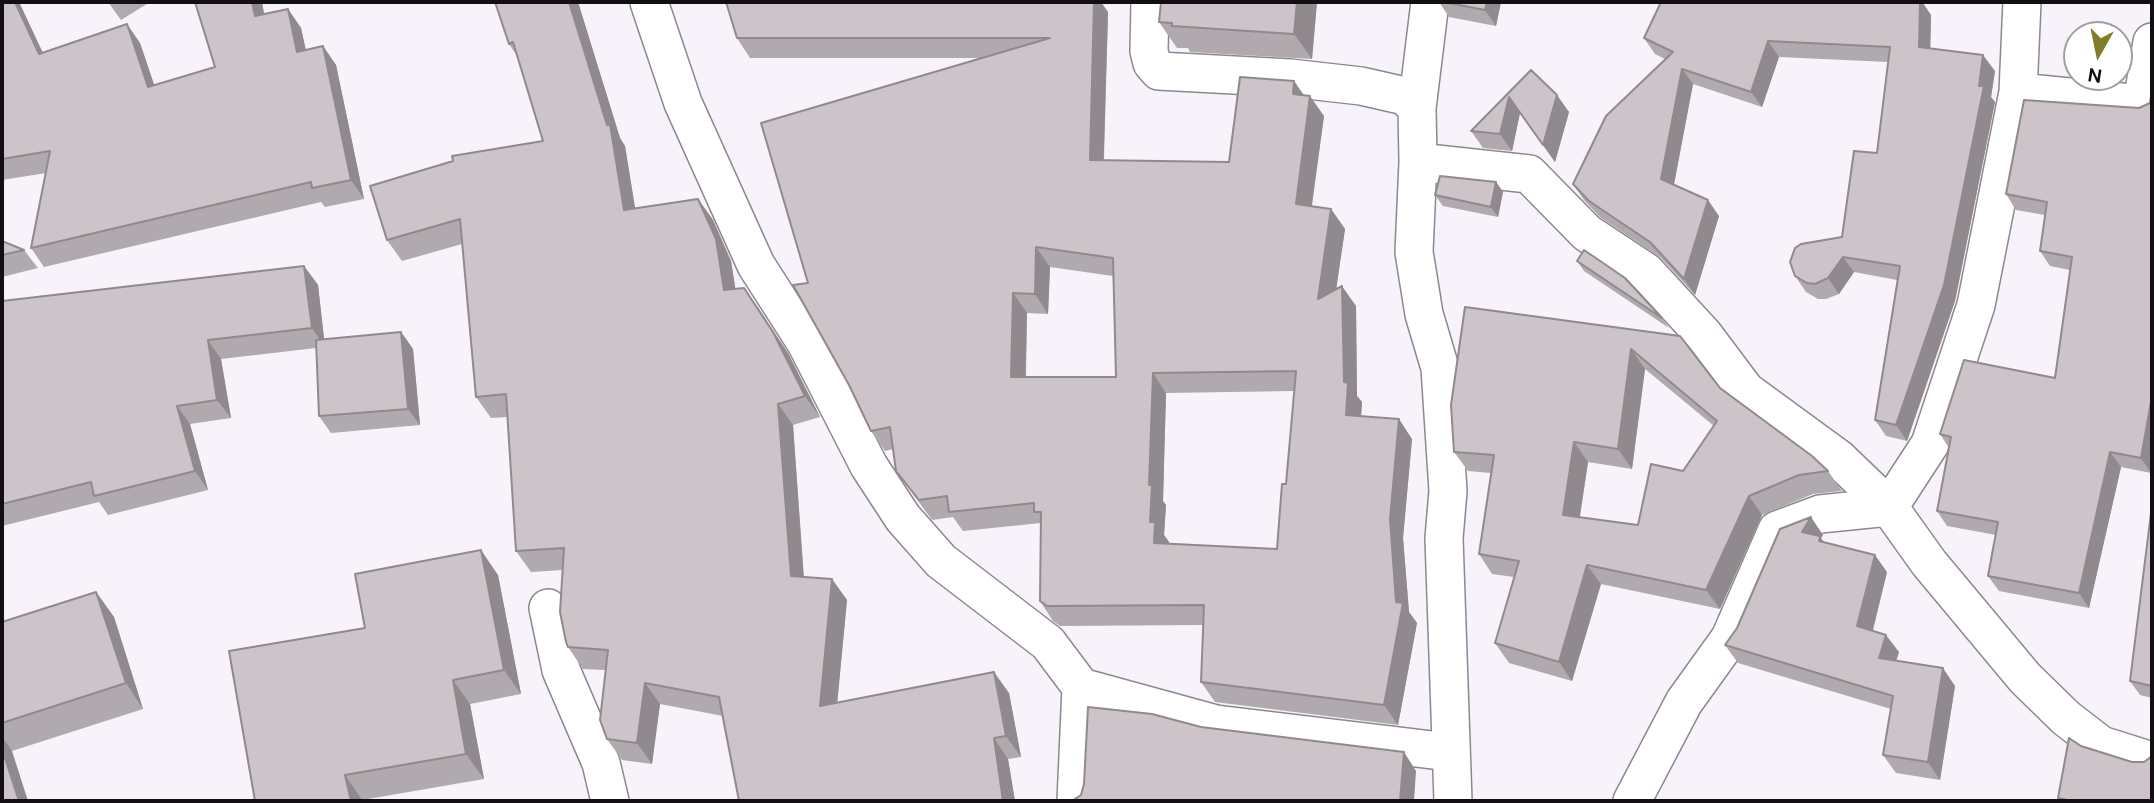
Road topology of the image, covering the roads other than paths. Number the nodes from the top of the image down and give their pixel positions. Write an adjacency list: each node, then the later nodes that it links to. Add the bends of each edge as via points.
1 (649, 2): 11 (street, via 683,103 756,265 806,344 869,466 903,518 941,561 1048,643)
2 (1150, 2): 7 (street, via 1149,51 1159,71 1360,86 1405,96)
3 (1430, 2): 7 (street)
4 (2022, 2): 6 (street)
5 (2152, 42): 6 (street, via 2142,104)
6 (2018, 92): 9 (street, via 1976,305 1930,444)
7 (1417, 108): 8 (street)
8 (1418, 162): 9 (street, via 1529,174 1587,233 1646,272 1704,335 1746,391 1839,459); 12 (street, via 1414,252 1424,314 1440,368 1448,491 1444,538)
9 (1889, 507): 13 (street, via 1929,563 2025,678 2066,718 2101,745); 17 (street, via 1820,514 1777,530 1730,638 1684,702)
10 (548, 608): 14 (street, via 561,670 601,763)
11 (1081, 687): 12 (street, via 1216,724); 15 (street)
12 (1449, 752): 16 (street)
13 (2152, 761)
14 (610, 801)
15 (1076, 801)
16 (1453, 801)
17 (1632, 801)

